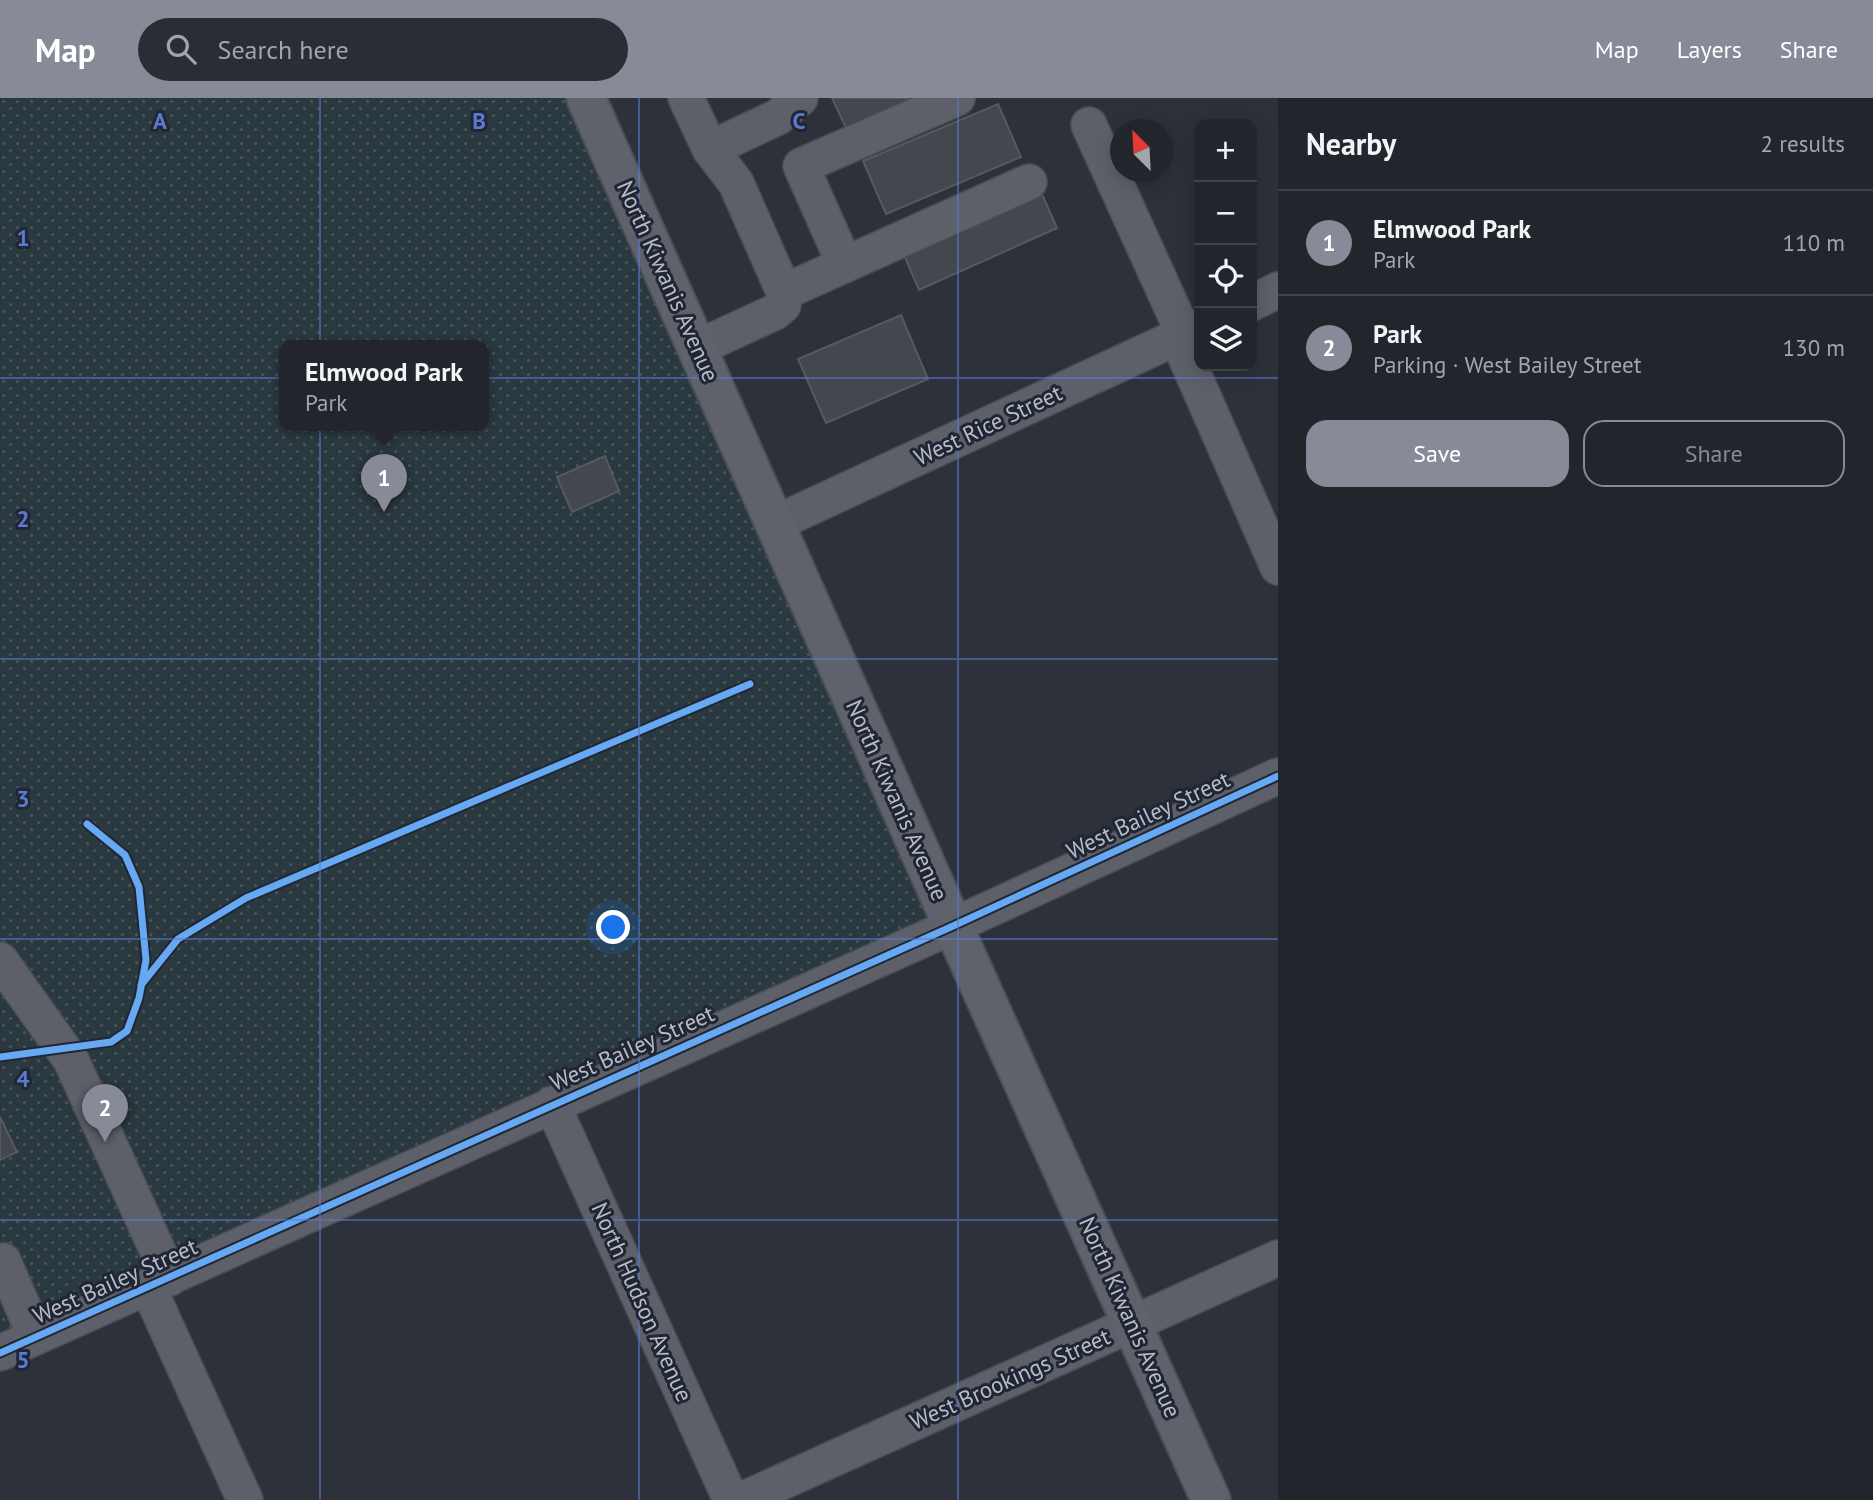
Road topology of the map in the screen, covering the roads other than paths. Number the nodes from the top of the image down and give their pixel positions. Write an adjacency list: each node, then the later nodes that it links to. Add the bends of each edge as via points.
1 (586, 98): 14 (main road, North Kiwanis Avenue)
2 (685, 98): 6 (street)
3 (957, 98): 7 (street)
4 (789, 108): 6 (street); 7 (street)
5 (1089, 125): 13 (street)
6 (710, 149): 11 (street, via 736,183)
7 (801, 166): 9 (street)
8 (1029, 182): 9 (street)
9 (845, 264): 11 (street)
10 (1278, 290): 12 (street)
11 (784, 292): 14 (street, via 783,305 775,312)
12 (1257, 300)
13 (1187, 333): 15 (street, West Rice Street); 16 (street)
14 (698, 348): 15 (main road, North Kiwanis Avenue)
15 (776, 523): 18 (main road, North Kiwanis Avenue)
16 (1278, 568)
17 (1278, 776): 18 (street, West Bailey Street)
18 (953, 926): 20 (street, West Bailey Street); 24 (main road, North Kiwanis Avenue)
19 (0, 960): 23 (street, via 71,1060)
20 (552, 1104): 23 (street, West Bailey Street); 28 (street, North Hudson Avenue)
21 (1278, 1258): 24 (street, West Brookings Street)
22 (3, 1261): 25 (street)
23 (159, 1283): 25 (street, West Bailey Street); 27 (street)
24 (1133, 1324): 29 (street, West Brookings Street); 30 (main road, North Kiwanis Avenue)
25 (36, 1337): 26 (street, West Bailey Street)
26 (0, 1353)
27 (244, 1500)
28 (731, 1500)
29 (742, 1500)
30 (1212, 1500)

